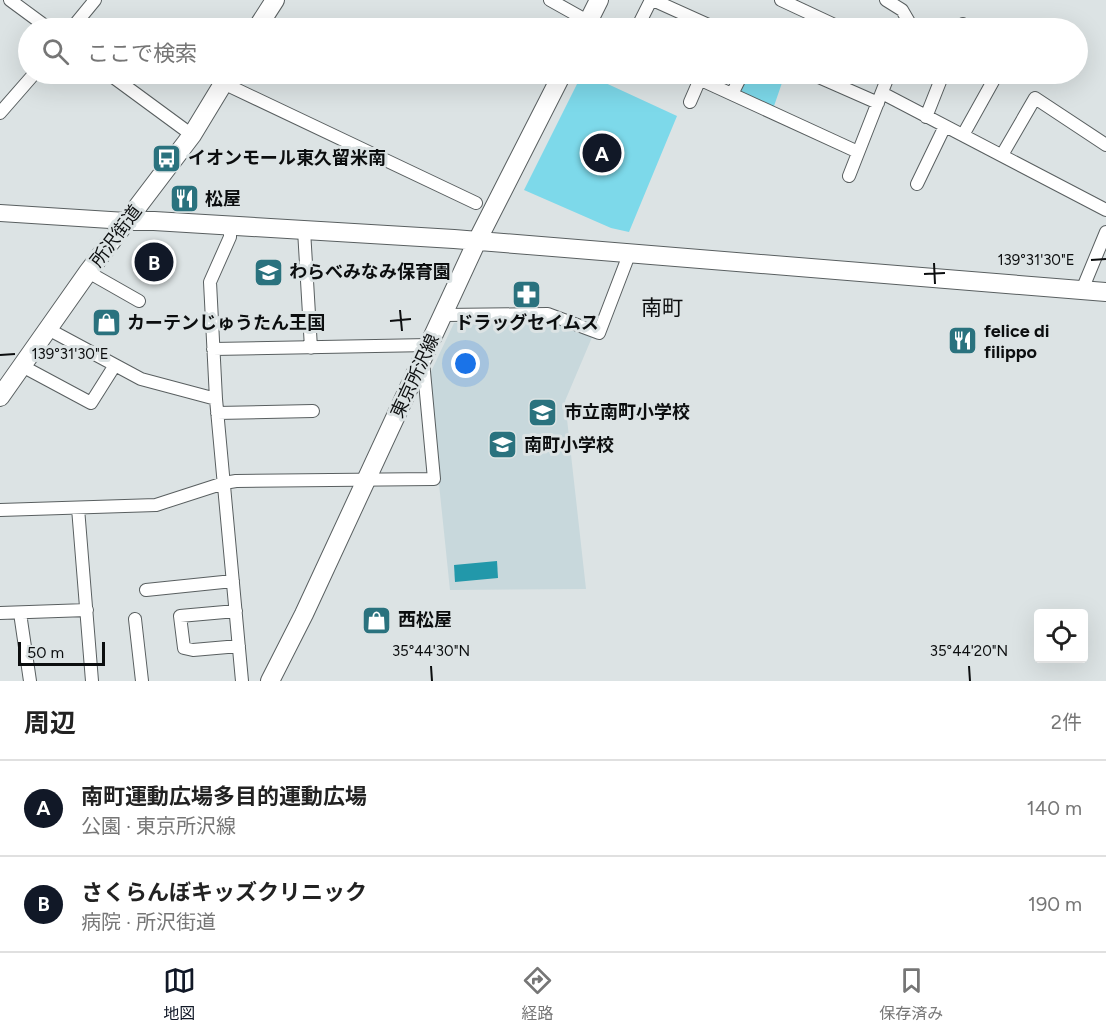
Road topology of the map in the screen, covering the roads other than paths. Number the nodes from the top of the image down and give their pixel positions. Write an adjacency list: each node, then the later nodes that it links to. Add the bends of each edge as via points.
1 (95, 0): 11 (street)
2 (275, 0): 12 (main road)
3 (550, 0): 13 (street)
4 (599, 0): 14 (main road)
5 (652, 0): 15 (street); 16 (street)
6 (781, 0): 9 (street)
7 (886, 0): 18 (street)
8 (16, 2): 10 (street)
9 (814, 16): 17 (street)
10 (36, 18)
11 (80, 18)
12 (263, 18)
13 (578, 18)
14 (593, 18)
15 (642, 18)
16 (692, 18)
17 (818, 18)
18 (907, 18)
19 (25, 84): 34 (street)
20 (123, 84): 37 (street)
21 (222, 84): 37 (main road, 所沢街道)
22 (238, 84): 44 (street)
23 (557, 84): 51 (main road, 東京所沢線)
24 (693, 84): 33 (street)
25 (711, 84): 31 (street)
26 (737, 84): 31 (street)
27 (840, 84): 32 (street)
28 (885, 84): 32 (street)
29 (939, 84): 35 (street)
30 (991, 84): 38 (street)
31 (732, 94): 40 (street)
32 (880, 98): 35 (street); 40 (street)
33 (690, 102)
34 (0, 113)
35 (926, 117): 36 (street)
36 (945, 126): 38 (street); 43 (street)
37 (192, 135): 47 (main road, 所沢街道)
38 (963, 135): 41 (street)
39 (1106, 145): 41 (street, via 1035,98)
40 (858, 152): 42 (street)
41 (1002, 155): 45 (street)
42 (849, 176)
43 (917, 184)
44 (476, 203)
45 (1106, 210)
46 (0, 213): 47 (street)
47 (126, 221): 48 (main road); 53 (main road, 所沢街道)
48 (230, 225): 49 (main road); 60 (street, via 230,237 210,282)
49 (304, 230): 51 (main road); 59 (street)
50 (1106, 232): 54 (street)
51 (477, 241): 52 (main road); 57 (main road, 東京所沢線)
52 (630, 252): 54 (main road); 57 (street, via 599,333 548,314)
53 (88, 272): 56 (street); 58 (main road, 所沢街道)
54 (1082, 290): 55 (main road)
55 (1106, 292)
56 (139, 302)
57 (444, 315): 61 (main road, 東京所沢線)
58 (48, 329): 62 (street); 63 (main road, 所沢街道)
59 (311, 348): 60 (street); 61 (street)
60 (213, 349): 65 (street)
61 (426, 352): 68 (main road, 東京所沢線); 68 (street, via 434,480)
62 (115, 365): 63 (street, via 91,403); 65 (street, via 141,379)
63 (22, 366): 64 (main road, 所沢街道)
64 (0, 397)
65 (216, 399): 67 (street)
66 (313, 411): 67 (street)
67 (217, 413): 69 (street)
68 (366, 480): 69 (street); 84 (main road, 東京所沢線)
69 (224, 483): 70 (street, via 156,505); 72 (street)
70 (78, 508): 71 (street); 74 (street)
71 (0, 510)
72 (233, 581): 73 (street); 75 (street)
73 (146, 590)
74 (87, 610): 77 (street); 81 (street)
75 (236, 611): 79 (street); 79 (street, via 180,616 184,648)
76 (0, 613): 77 (street)
77 (20, 613): 80 (street)
78 (135, 619): 82 (street)
79 (239, 646): 83 (street)
80 (30, 681)
81 (93, 681)
82 (142, 681)
83 (242, 681)
84 (270, 681)

